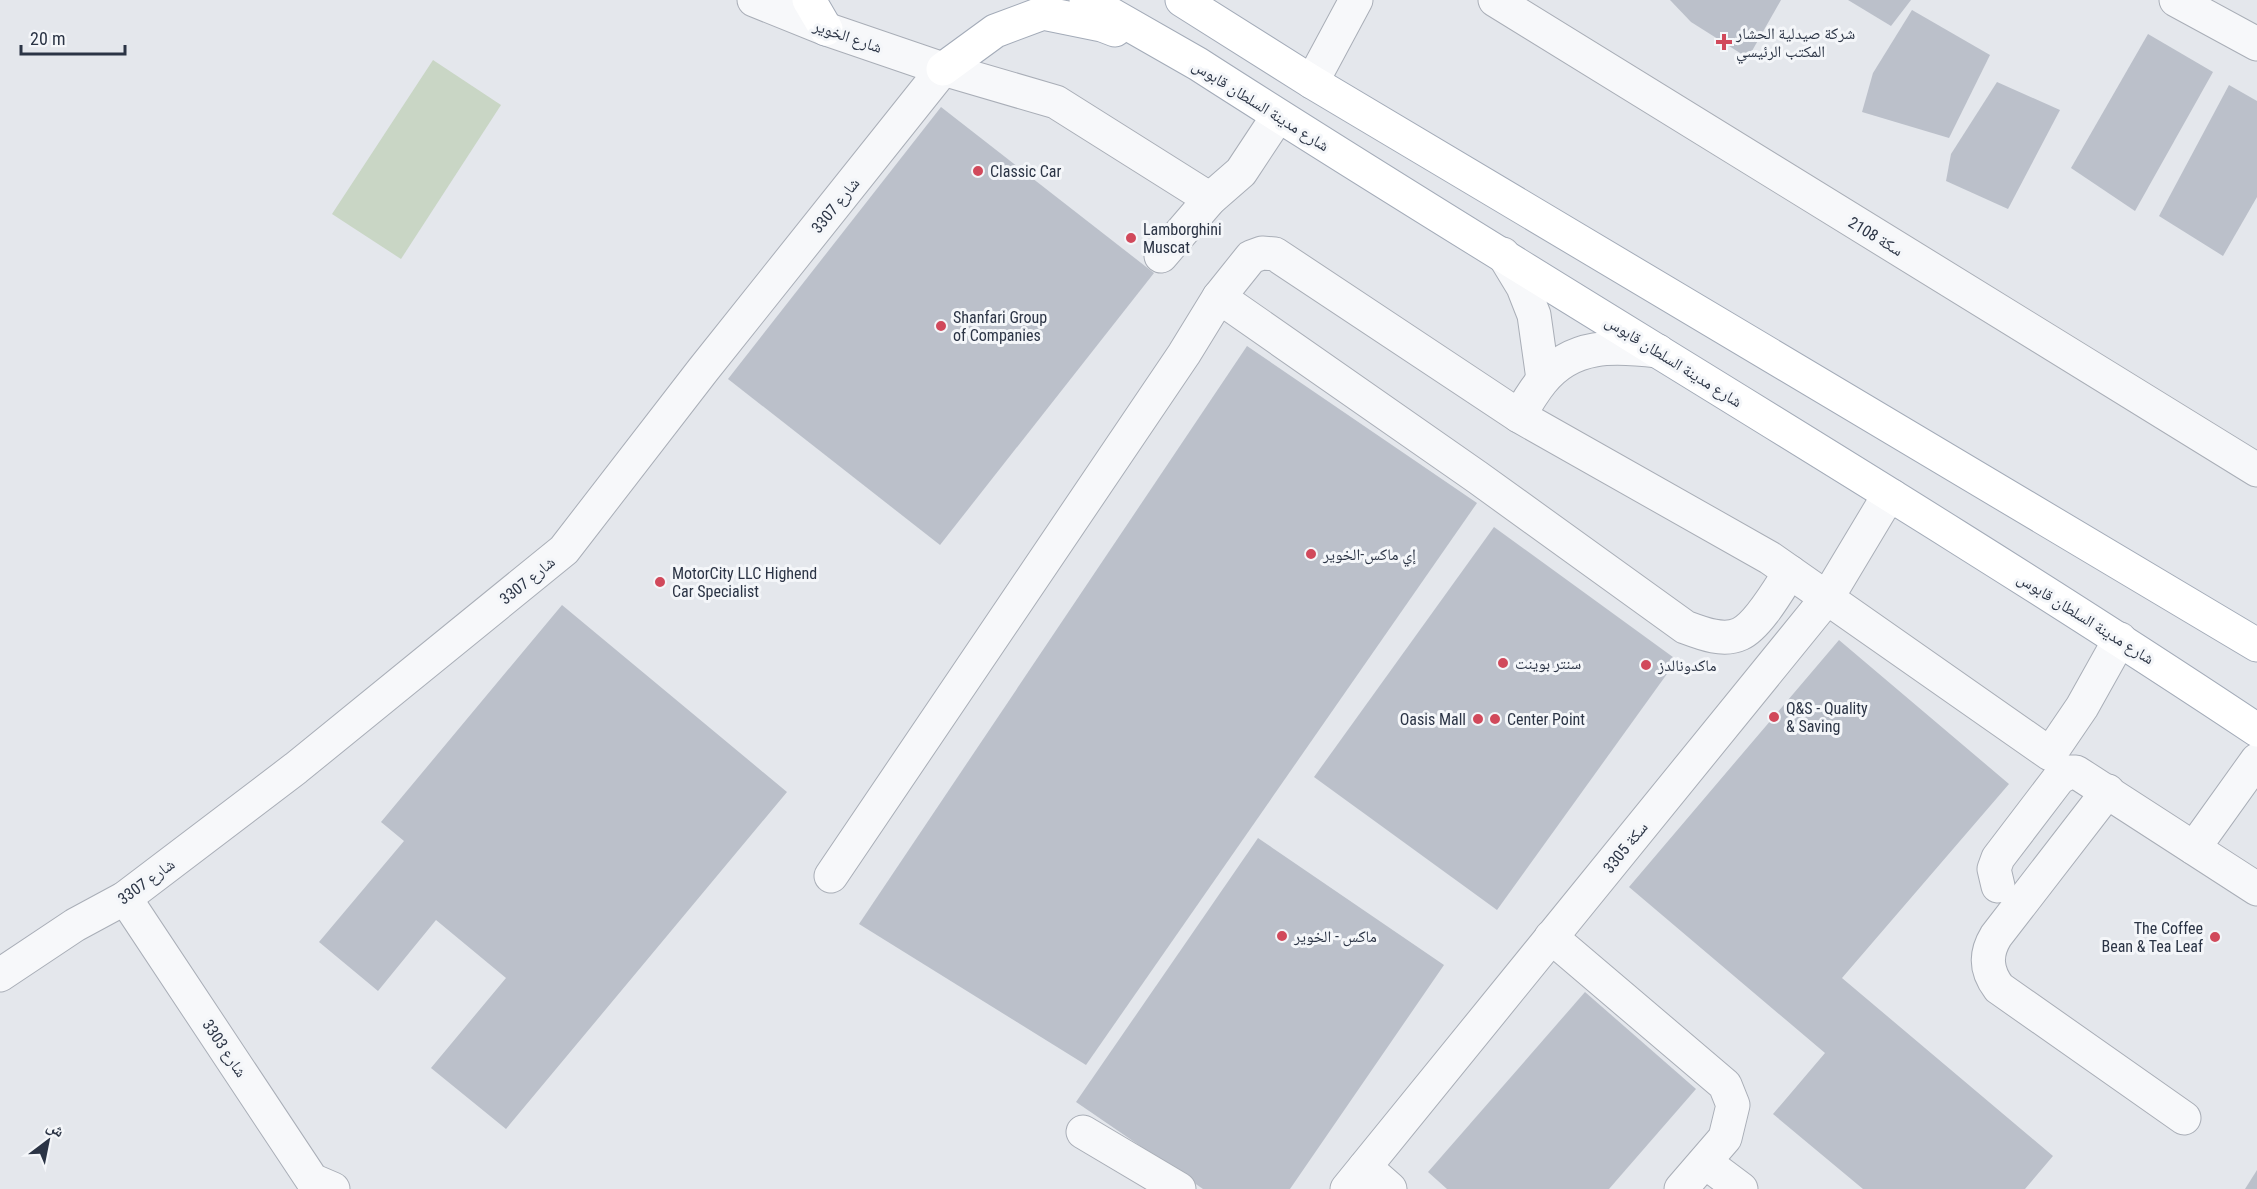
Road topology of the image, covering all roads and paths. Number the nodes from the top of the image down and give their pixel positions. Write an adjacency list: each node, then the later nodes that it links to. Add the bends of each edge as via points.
1 (754, 0): 8 (street, شارع الخوير)
2 (809, 0): 8 (main road)
3 (1086, 0): 10 (main road, شارع مدينة السلطان قابوس)
4 (1182, 0): 12 (main road)
5 (1356, 0): 12 (street)
6 (1495, 0): 21 (street, سكة 2108)
7 (2176, 0): 9 (street)
8 (826, 29): 11 (street, شارع الخوير)
9 (2257, 44)
10 (1198, 64): 11 (main road, via 1102,25 1043,13 995,31); 13 (main road, شارع مدينة السلطان قابوس)
11 (943, 69): 14 (street, شارع الخوير, via 1056,102); 34 (street, 3307 شارع, via 564,550 296,768)
12 (1312, 82): 26 (main road)
13 (1278, 116): 14 (street, via 1241,172); 15 (main road, شارع مدينة السلطان قابوس)
14 (1210, 199): 16 (street)
15 (1503, 254): 18 (main road, شارع مدينة السلطان قابوس); 19 (street, via 1534,315)
16 (1161, 256)
17 (1219, 297): 20 (street, via 1251,257 1275,254); 23 (street, via 1685,627 1721,637 1740,634 1763,613); 31 (street)
18 (1658, 351): 19 (street, via 1622,346 1592,349 1572,357); 22 (main road, شارع مدينة السلطان قابوس)
19 (1543, 379): 20 (street)
20 (1519, 416): 23 (street)
21 (2257, 470)
22 (1892, 496): 24 (street, 3305 سكة); 25 (main road, شارع مدينة السلطان قابوس)
23 (1790, 572): 24 (street)
24 (1827, 598): 25 (street, via 2050,754); 35 (street, 3305 سكة)
25 (2120, 639): 27 (main road, شارع مدينة السلطان قابوس)
26 (2257, 645)
27 (2257, 730)
28 (2257, 760): 30 (street)
29 (2108, 791): 30 (street); 32 (street, via 2076,772 2064,774 1998,858 1994,869); 37 (street, via 1996,936 1988,954 1988,966 1999,988)
30 (2194, 848): 33 (street)
31 (831, 876)
32 (1998, 886)
33 (2257, 889)
34 (124, 898): 36 (street, 3307 شارع); 41 (street, 3303 شارع, via 312,1180)
35 (1551, 938): 39 (street, via 1725,1085 1733,1105 1725,1138); 40 (street, 3305 سكة)
36 (0, 975)
37 (2184, 1118)
38 (1083, 1132): 42 (street)
39 (1705, 1162): 44 (street); 45 (street)
40 (1356, 1178): 43 (street)
41 (333, 1189)
42 (1179, 1189)
43 (1390, 1189)
44 (1681, 1189)
45 (1741, 1189)

